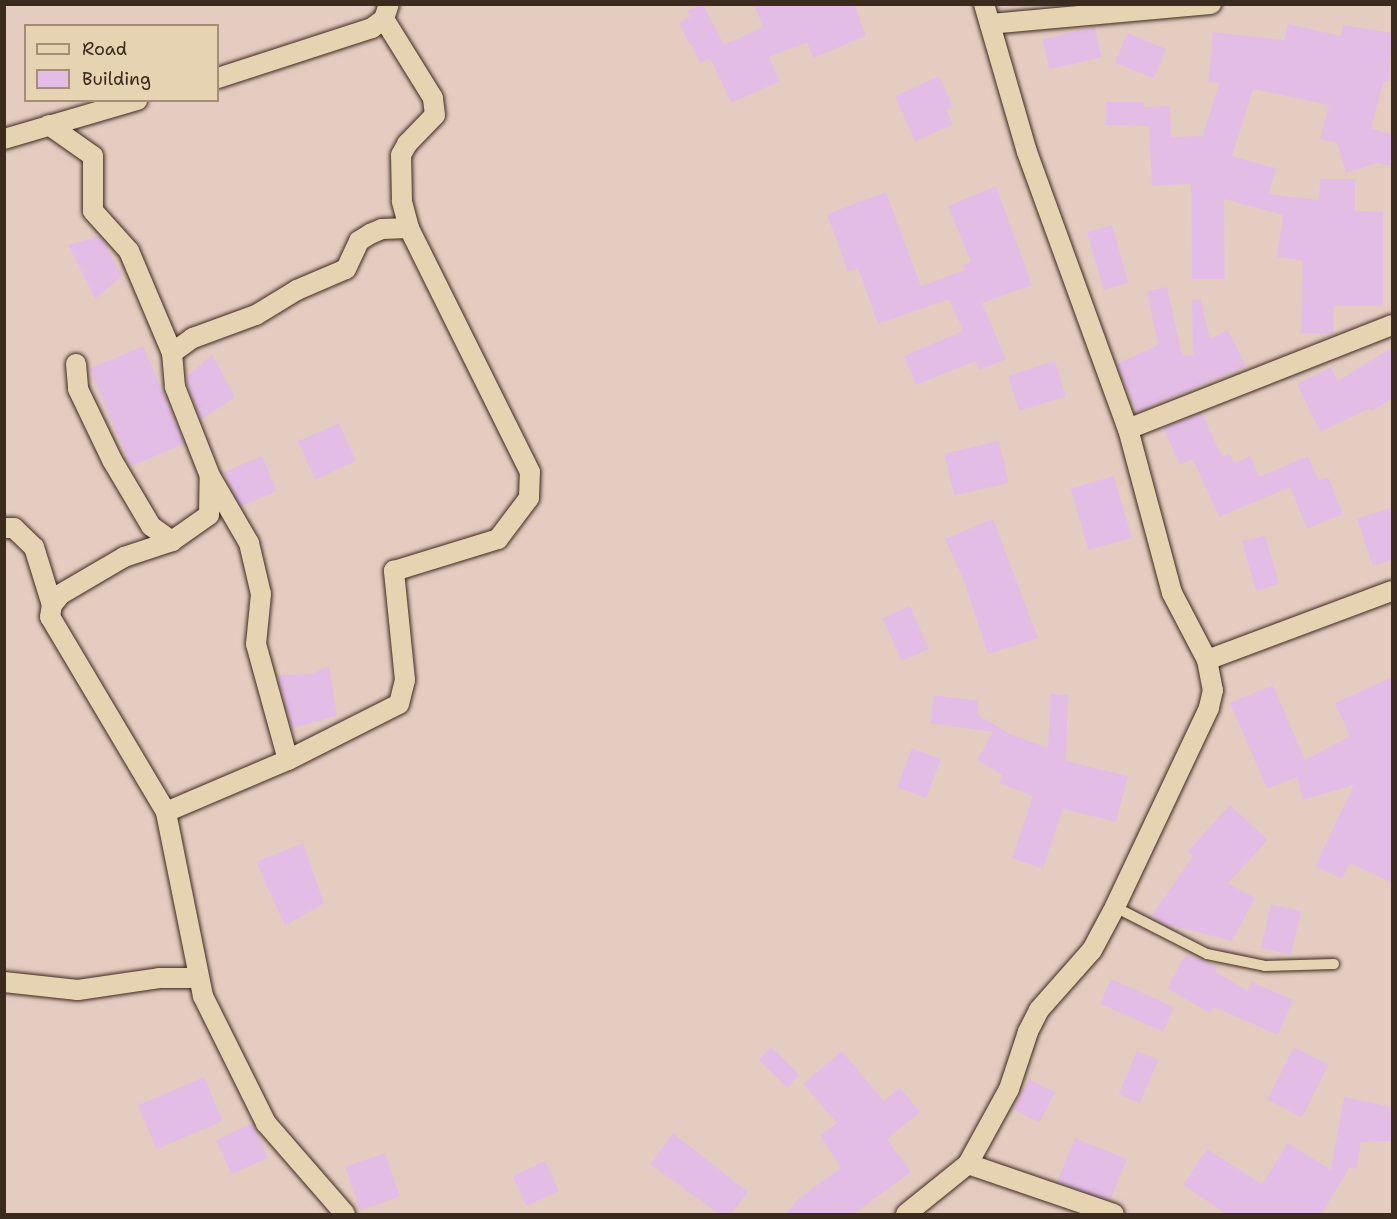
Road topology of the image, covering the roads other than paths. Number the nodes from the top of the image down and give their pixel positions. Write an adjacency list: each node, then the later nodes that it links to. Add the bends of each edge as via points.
1 (984, 4): 4 (street)
2 (1211, 4): 4 (street)
3 (386, 12): 5 (street, via 372,28); 9 (street, via 433,98 435,115 401,155 402,201)
4 (990, 24): 13 (street, via 1027,152)
5 (219, 78)
6 (130, 102): 7 (street)
7 (49, 125): 8 (street); 11 (street, via 93,156 93,211 129,251)
8 (4, 139)
9 (409, 228): 11 (street, via 382,229 370,234 359,241 346,269 297,290 256,315 193,338); 21 (street, via 530,472 529,498 498,539 394,571 405,680 399,704)
10 (1392, 325): 13 (street)
11 (172, 353): 14 (street, via 175,387)
12 (76, 364): 17 (street, via 78,388 112,460 151,526)
13 (1128, 429): 20 (street, via 1172,593)
14 (210, 476): 17 (street, via 209,515); 21 (street, via 249,543 261,594 256,644)
15 (4, 511): 16 (street)
16 (9, 528): 19 (street, via 33,547)
17 (172, 541): 19 (street, via 124,557 61,594)
18 (1392, 591): 20 (street)
19 (52, 605): 22 (street, via 54,630)
20 (1208, 660): 23 (street, via 1213,690 1209,708)
21 (288, 760): 22 (street)
22 (166, 812): 25 (street)
23 (1115, 907): 24 (lane, via 1217,956 1265,966); 27 (street, via 1092,950 1039,1010 1009,1089)
24 (1334, 964)
25 (196, 978): 26 (street, via 159,978 78,990); 28 (street, via 266,1123)
26 (4, 982)
27 (968, 1164): 29 (street); 30 (street)
28 (345, 1215)
29 (906, 1215)
30 (1114, 1215)

